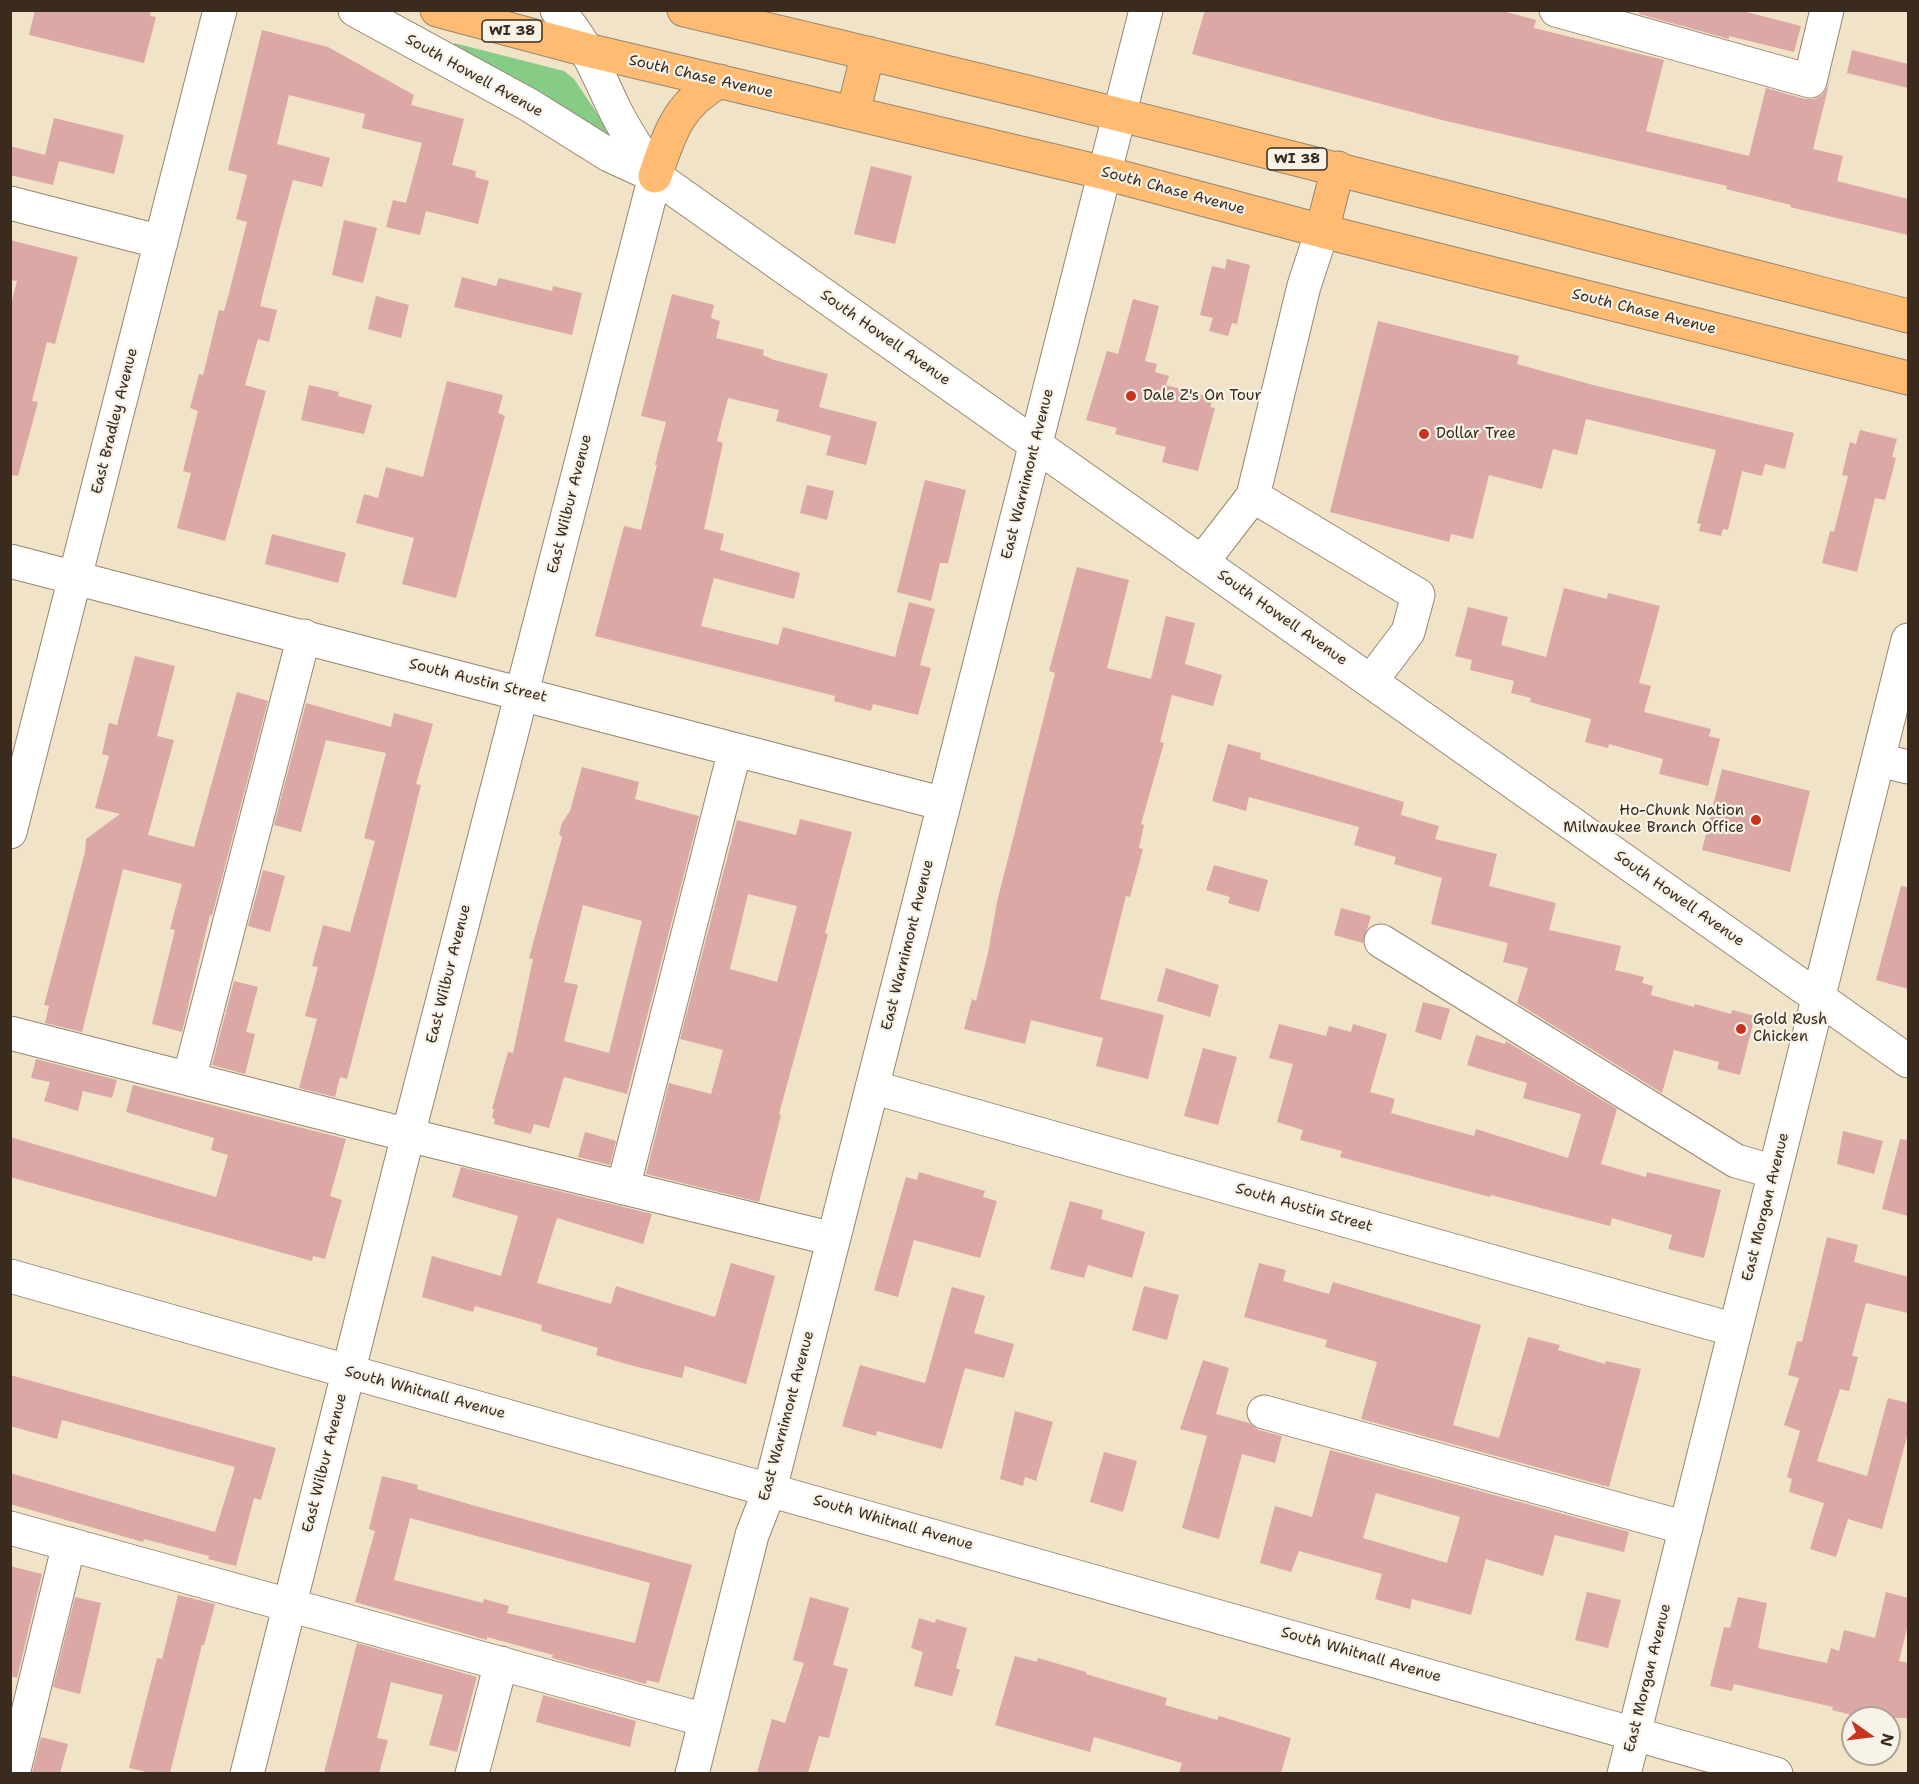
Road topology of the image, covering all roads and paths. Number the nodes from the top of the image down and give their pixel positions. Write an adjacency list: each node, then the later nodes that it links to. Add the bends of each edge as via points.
1 (220, 10): 19 (street, East Bradley Avenue)
2 (355, 10): 16 (street, South Howell Avenue, via 529,105 609,155)
3 (437, 10): 9 (main road, South Chase Avenue / WI 38)
4 (557, 10): 9 (street, South Howell Avenue)
5 (684, 10): 10 (main road, WI 38)
6 (1146, 10): 13 (street, East Warnimont Avenue)
7 (1556, 10): 8 (street, via 1810,81)
8 (1827, 10)
9 (587, 50): 11 (main road, South Chase Avenue / WI 38); 16 (street, South Howell Avenue, via 617,113)
10 (868, 53): 12 (main road); 13 (main road, WI 38)
11 (720, 81): 12 (main road, South Chase Avenue / WI 38); 16 (main road, via 697,94 684,110 670,131)
12 (853, 113): 15 (main road, South Chase Avenue / WI 38)
13 (1119, 115): 14 (main road, WI 38); 15 (street, East Warnimont Avenue)
14 (1338, 168): 18 (main road); 20 (main road, WI 38)
15 (1105, 173): 18 (main road, South Chase Avenue / WI 38); 22 (street, East Warnimont Avenue)
16 (655, 176): 22 (street, South Howell Avenue); 30 (street, East Wilbur Avenue)
17 (10, 203): 19 (street)
18 (1323, 231): 21 (main road, South Chase Avenue / WI 38); 23 (street, via 1304,286)
19 (161, 242): 26 (street, East Bradley Avenue)
20 (1908, 316)
21 (1908, 378)
22 (1036, 445): 25 (street, South Howell Avenue); 33 (street, East Warnimont Avenue)
23 (1253, 496): 25 (street); 29 (street, via 1418,595 1408,632)
24 (10, 561): 26 (street, South Austin Street)
25 (1202, 562): 29 (street, South Howell Avenue)
26 (76, 578): 27 (street, South Austin Street); 34 (street, East Bradley Avenue)
27 (304, 636): 30 (street, South Austin Street); 39 (street)
28 (1908, 640): 32 (street, East Morgan Avenue)
29 (1371, 681): 36 (street, South Howell Avenue)
30 (522, 692): 31 (street, South Austin Street); 41 (street, East Wilbur Avenue)
31 (735, 750): 33 (street, South Austin Street); 43 (street)
32 (1894, 763): 36 (street, East Morgan Avenue)
33 (944, 804): 40 (street, East Warnimont Avenue)
34 (10, 832)
35 (1382, 941): 42 (street, via 1736,1161)
36 (1819, 998): 38 (street, South Howell Avenue); 42 (street, East Morgan Avenue)
37 (10, 1033): 39 (street)
38 (1908, 1061)
39 (189, 1079): 41 (street)
40 (872, 1087): 44 (street, East Warnimont Avenue); 46 (street, South Austin Street)
41 (408, 1135): 43 (street); 47 (street, East Wilbur Avenue)
42 (1775, 1172): 46 (street, East Morgan Avenue)
43 (623, 1188): 44 (street)
44 (833, 1239): 49 (street, East Warnimont Avenue)
45 (10, 1276): 47 (street, South Whitnall Avenue)
46 (1735, 1330): 51 (street, East Morgan Avenue)
47 (348, 1372): 49 (street, South Whitnall Avenue); 53 (street, East Wilbur Avenue)
48 (1264, 1412): 51 (street)
49 (770, 1489): 55 (street, East Warnimont Avenue, via 752,1535); 56 (street, South Whitnall Avenue)
50 (10, 1528): 52 (street)
51 (1686, 1528): 56 (street, East Morgan Avenue)
52 (69, 1544): 53 (street); 57 (street)
53 (290, 1603): 54 (street); 58 (street, East Wilbur Avenue)
54 (501, 1663): 55 (street); 59 (street)
55 (705, 1720): 60 (street, East Warnimont Avenue)
56 (1634, 1732): 61 (street, East Morgan Avenue); 62 (street, South Whitnall Avenue)
57 (13, 1773)
58 (247, 1773)
59 (472, 1773)
60 (692, 1773)
61 (1624, 1773)
62 (1776, 1773)

